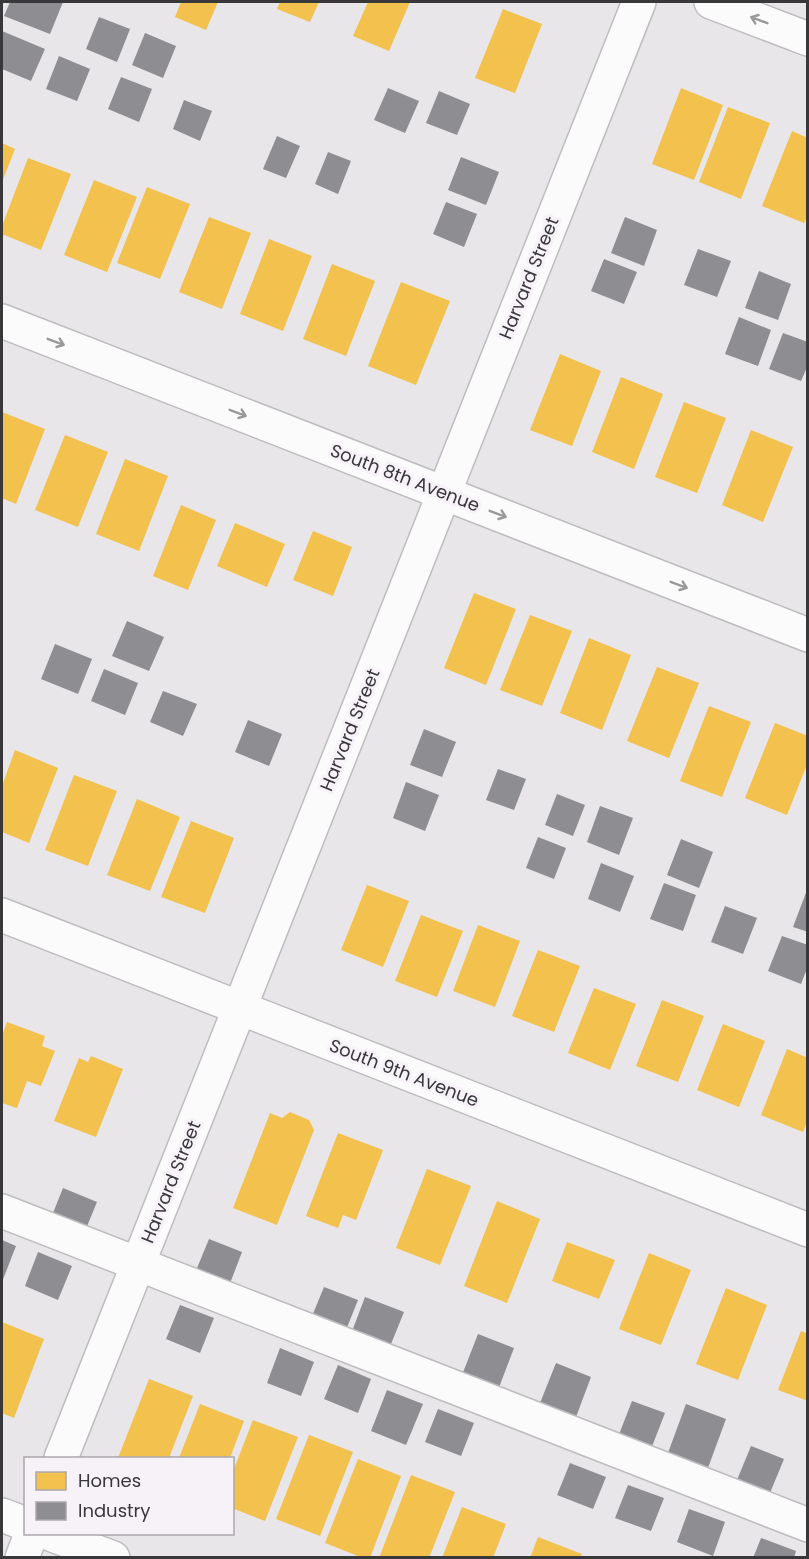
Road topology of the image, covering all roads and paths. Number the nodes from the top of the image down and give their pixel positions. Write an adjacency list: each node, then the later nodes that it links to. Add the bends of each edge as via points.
1 (639, 2): 5 (street, Harvard Street)
2 (711, 2): 3 (street, one-way to 2)
3 (807, 39)
4 (2, 321): 5 (street, South 8th Avenue, one-way to 5)
5 (444, 493): 6 (street, South 8th Avenue, one-way to 6); 8 (street, Harvard Street)
6 (807, 635)
7 (2, 915): 8 (street, South 9th Avenue)
8 (240, 1008): 10 (street, South 9th Avenue); 11 (street, Harvard Street)
9 (2, 1211): 11 (street)
10 (807, 1230)
11 (138, 1264): 12 (street, Harvard Street); 15 (street)
12 (61, 1457)
13 (2, 1515): 14 (street)
14 (24, 1523)
15 (807, 1525)
16 (30, 1535): 18 (street)
17 (55, 1535): 19 (street)
18 (22, 1557)
19 (113, 1557)

